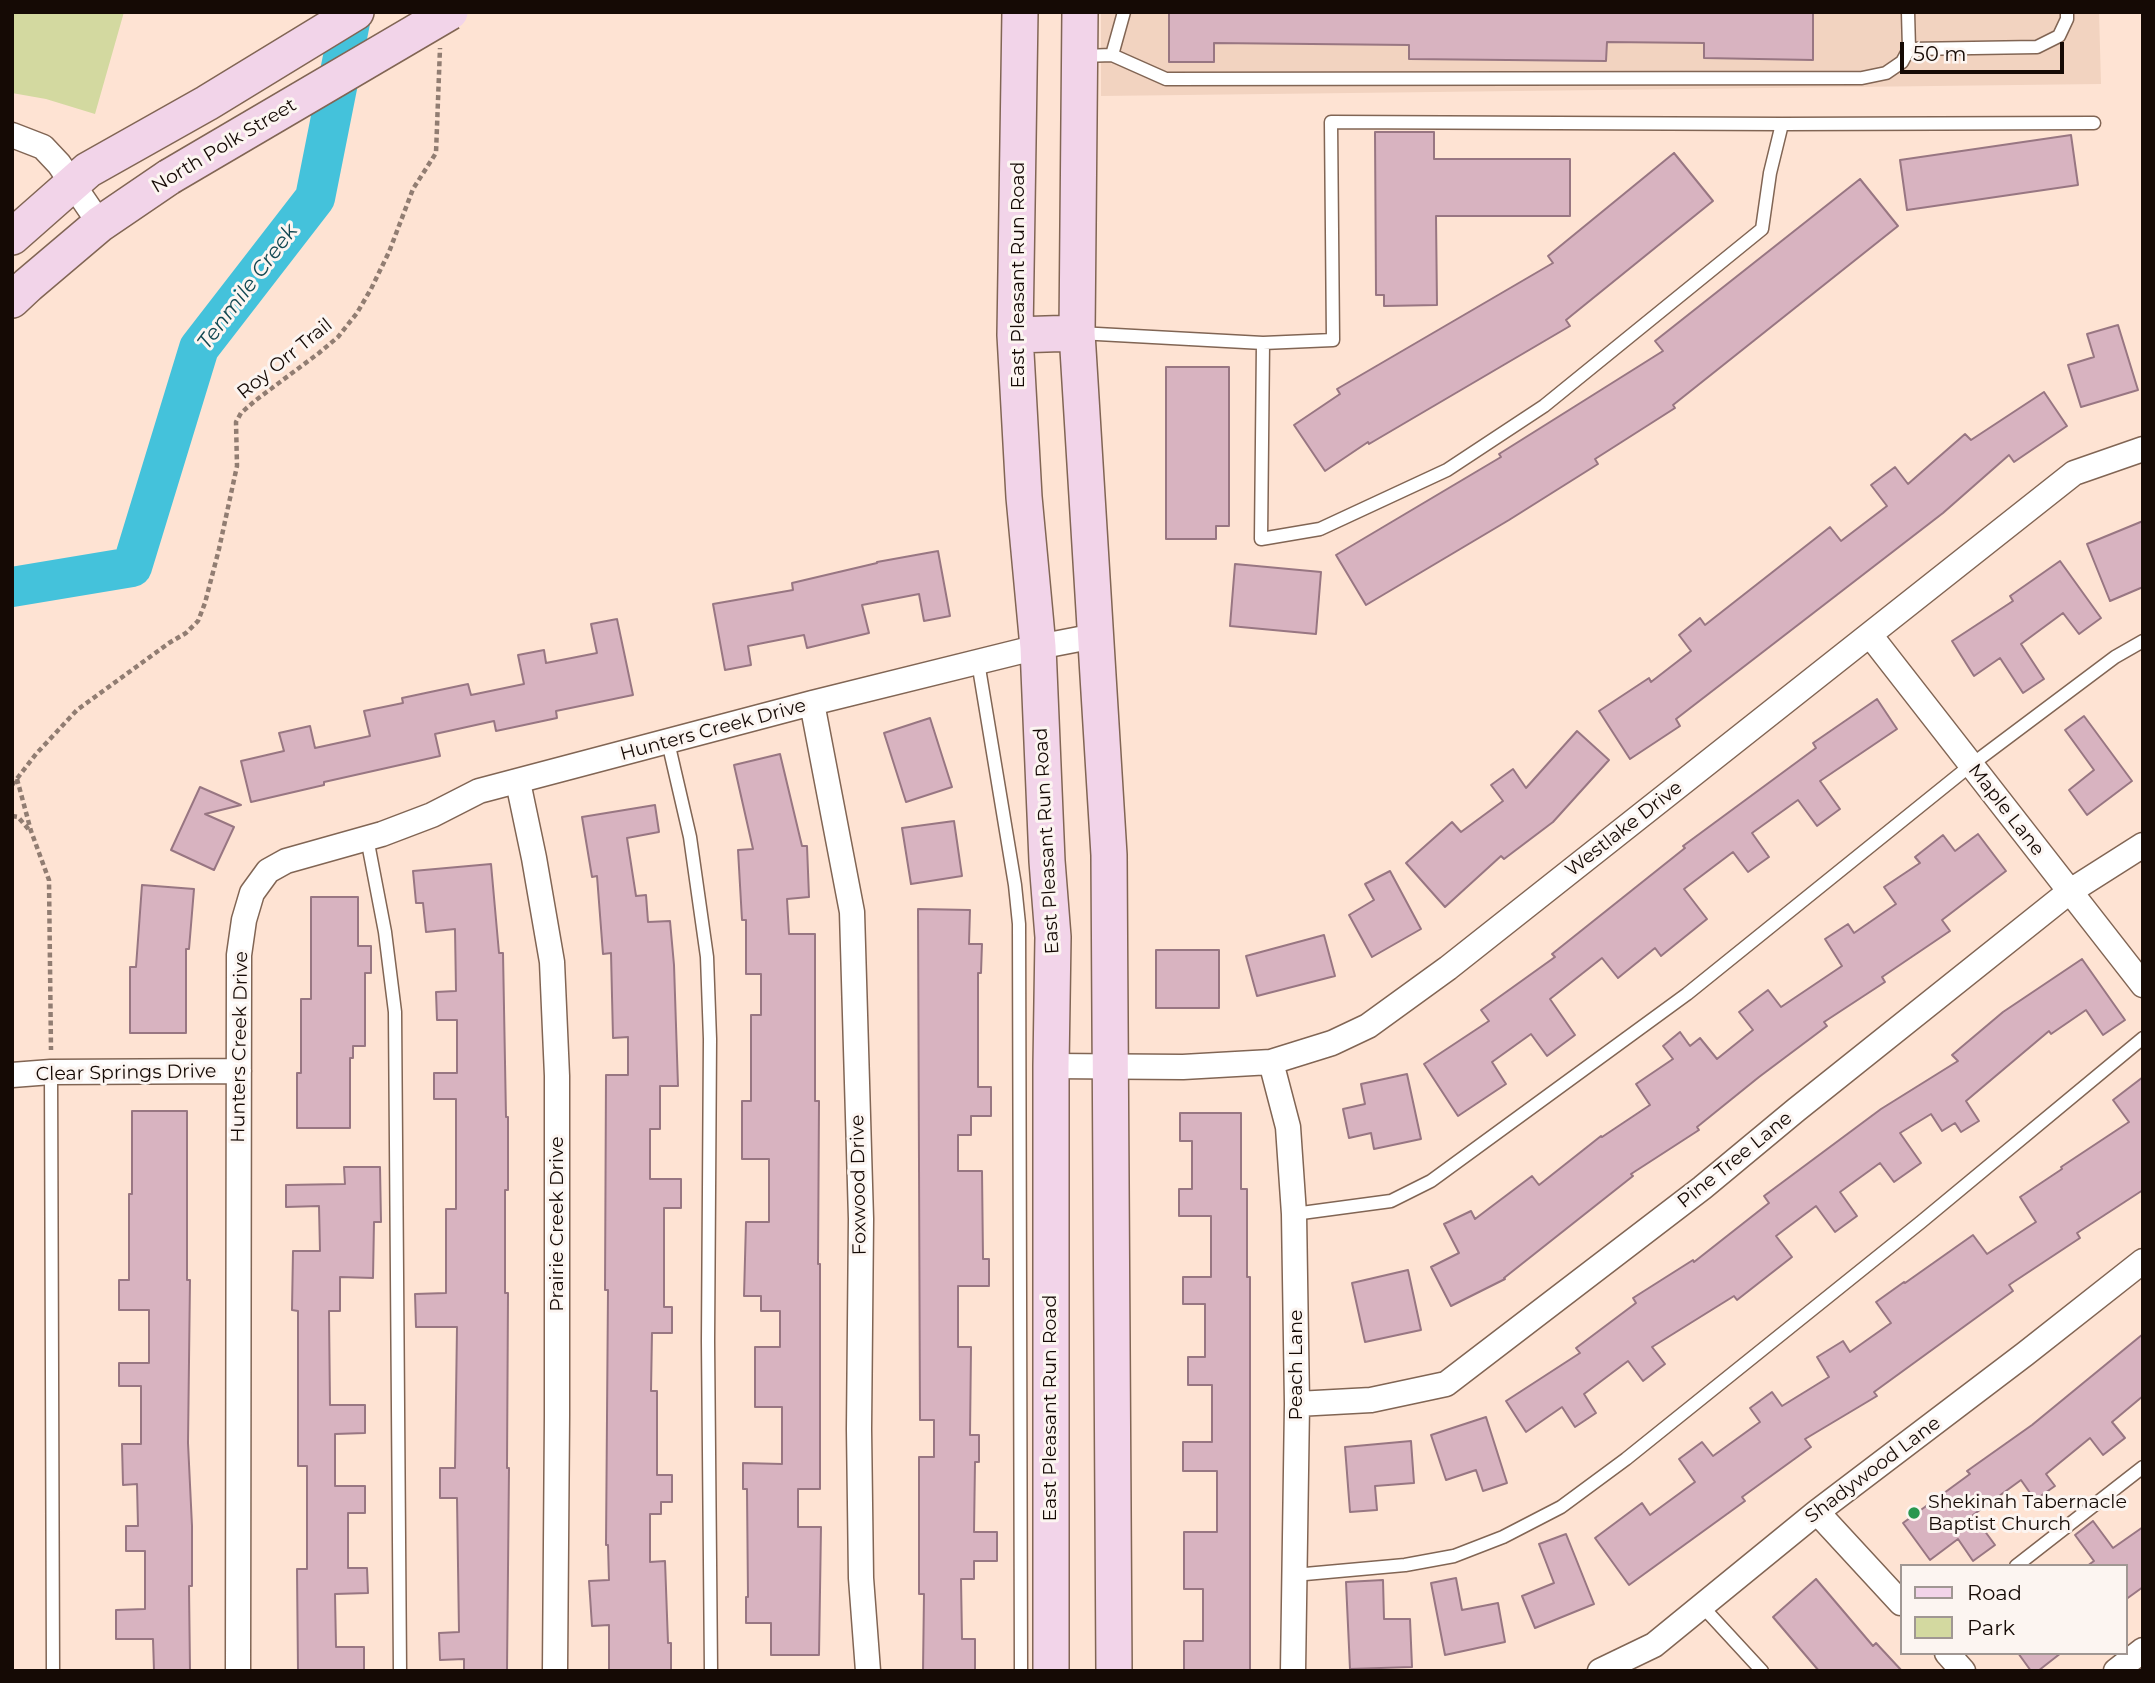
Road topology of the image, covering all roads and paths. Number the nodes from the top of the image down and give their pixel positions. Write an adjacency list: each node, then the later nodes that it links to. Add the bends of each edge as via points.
1 (356, 12): 13 (main road, via 88,170)
2 (1020, 12): 18 (main road, East Pleasant Run Road)
3 (1080, 12): 9 (main road)
4 (1124, 12): 9 (lane)
5 (1908, 12): 8 (lane)
6 (2067, 12): 8 (lane, via 2059,36 2037,47)
7 (445, 29): 14 (main road, North Polk Street, bridge, via 169,177); 29 (path, Roy Orr Trail, via 436,153 413,189 389,252 357,313 338,337 241,413 236,422 237,466 198,621 77,710)
8 (1909, 49): 9 (lane, via 1902,62 1886,73 1862,78 1166,79)
9 (1096, 56): 17 (main road)
10 (2094, 123): 11 (lane)
11 (1782, 124): 19 (lane, via 1331,122 1333,340); 19 (lane, via 1762,229 1544,405 1447,470 1320,529 1261,539)
12 (12, 135): 13 (street, via 43,147)
13 (71, 185): 14 (street); 15 (main road)
14 (100, 224): 16 (main road, North Polk Street)
15 (12, 237)
16 (12, 300)
17 (1077, 333): 18 (main road); 19 (lane); 22 (main road)
18 (1015, 335): 24 (main road, East Pleasant Run Road)
19 (1263, 343)
20 (2143, 449): 21 (street, Westlake Drive, via 2074,473)
21 (1870, 635): 28 (street, Maple Lane); 39 (street, Westlake Drive, via 1438,976 1368,1026)
22 (1095, 636): 24 (street, Hunters Creek Drive); 41 (main road, via 1109,855)
23 (2143, 641): 28 (lane)
24 (1038, 647): 25 (street, Hunters Creek Drive); 40 (main road, East Pleasant Run Road, via 1053,937)
25 (978, 662): 26 (street, Hunters Creek Drive); 62 (lane, via 1019,923)
26 (812, 704): 27 (street, Hunters Creek Drive); 61 (street, Foxwood Drive, via 852,912 861,1219 861,1578)
27 (668, 743): 30 (street, Hunters Creek Drive); 60 (lane, via 690,837 707,957)
28 (1971, 765): 36 (street, Maple Lane); 45 (lane, via 1687,994 1431,1181 1391,1201)
29 (17, 779): 31 (path, Roy Orr Trail); 33 (path)
30 (517, 782): 34 (street, Hunters Creek Drive, via 479,792); 59 (street, Prairie Creek Drive, via 552,962)
31 (12, 785)
32 (12, 816): 33 (path)
33 (31, 831): 43 (path, via 51,892)
34 (367, 838): 42 (street, Hunters Creek Drive, via 286,861 268,872 252,894 239,955); 58 (lane, via 395,1012)
35 (2143, 845): 36 (street, Pine Tree Lane)
36 (2069, 892): 37 (street, Maple Lane); 47 (street, Pine Tree Lane, via 1702,1188 1446,1384 1371,1400)
37 (2143, 985)
38 (2143, 1038): 51 (lane, via 1911,1231 1561,1507 1454,1556)
39 (1271, 1062): 41 (street, Westlake Drive); 45 (street, Peach Lane, via 1289,1127)
40 (1051, 1066): 41 (street, Westlake Drive); 63 (main road, East Pleasant Run Road)
41 (1110, 1066): 64 (main road)
42 (239, 1071): 43 (street, Clear Springs Drive); 57 (street, Hunters Creek Drive)
43 (51, 1072): 44 (street, Clear Springs Drive); 56 (lane)
44 (12, 1076)
45 (1294, 1214): 47 (street, Peach Lane)
46 (2143, 1261): 49 (street, Shadywood Lane)
47 (1297, 1404): 51 (street, Peach Lane)
48 (2143, 1466): 50 (lane)
49 (1817, 1512): 52 (street); 53 (street, Shadywood Lane)
50 (2019, 1564)
51 (1294, 1576): 65 (street, Peach Lane)
52 (1899, 1601)
53 (1702, 1606): 66 (street, Shadywood Lane, via 1654,1645); 67 (lane)
54 (2143, 1650): 69 (street)
55 (1949, 1655): 68 (street)
56 (53, 1671)
57 (238, 1671)
58 (400, 1671)
59 (555, 1671)
60 (711, 1671)
61 (868, 1671)
62 (1021, 1671)
63 (1051, 1671)
64 (1115, 1671)
65 (1293, 1671)
66 (1600, 1671)
67 (1762, 1671)
68 (1963, 1671)
69 (2116, 1671)

